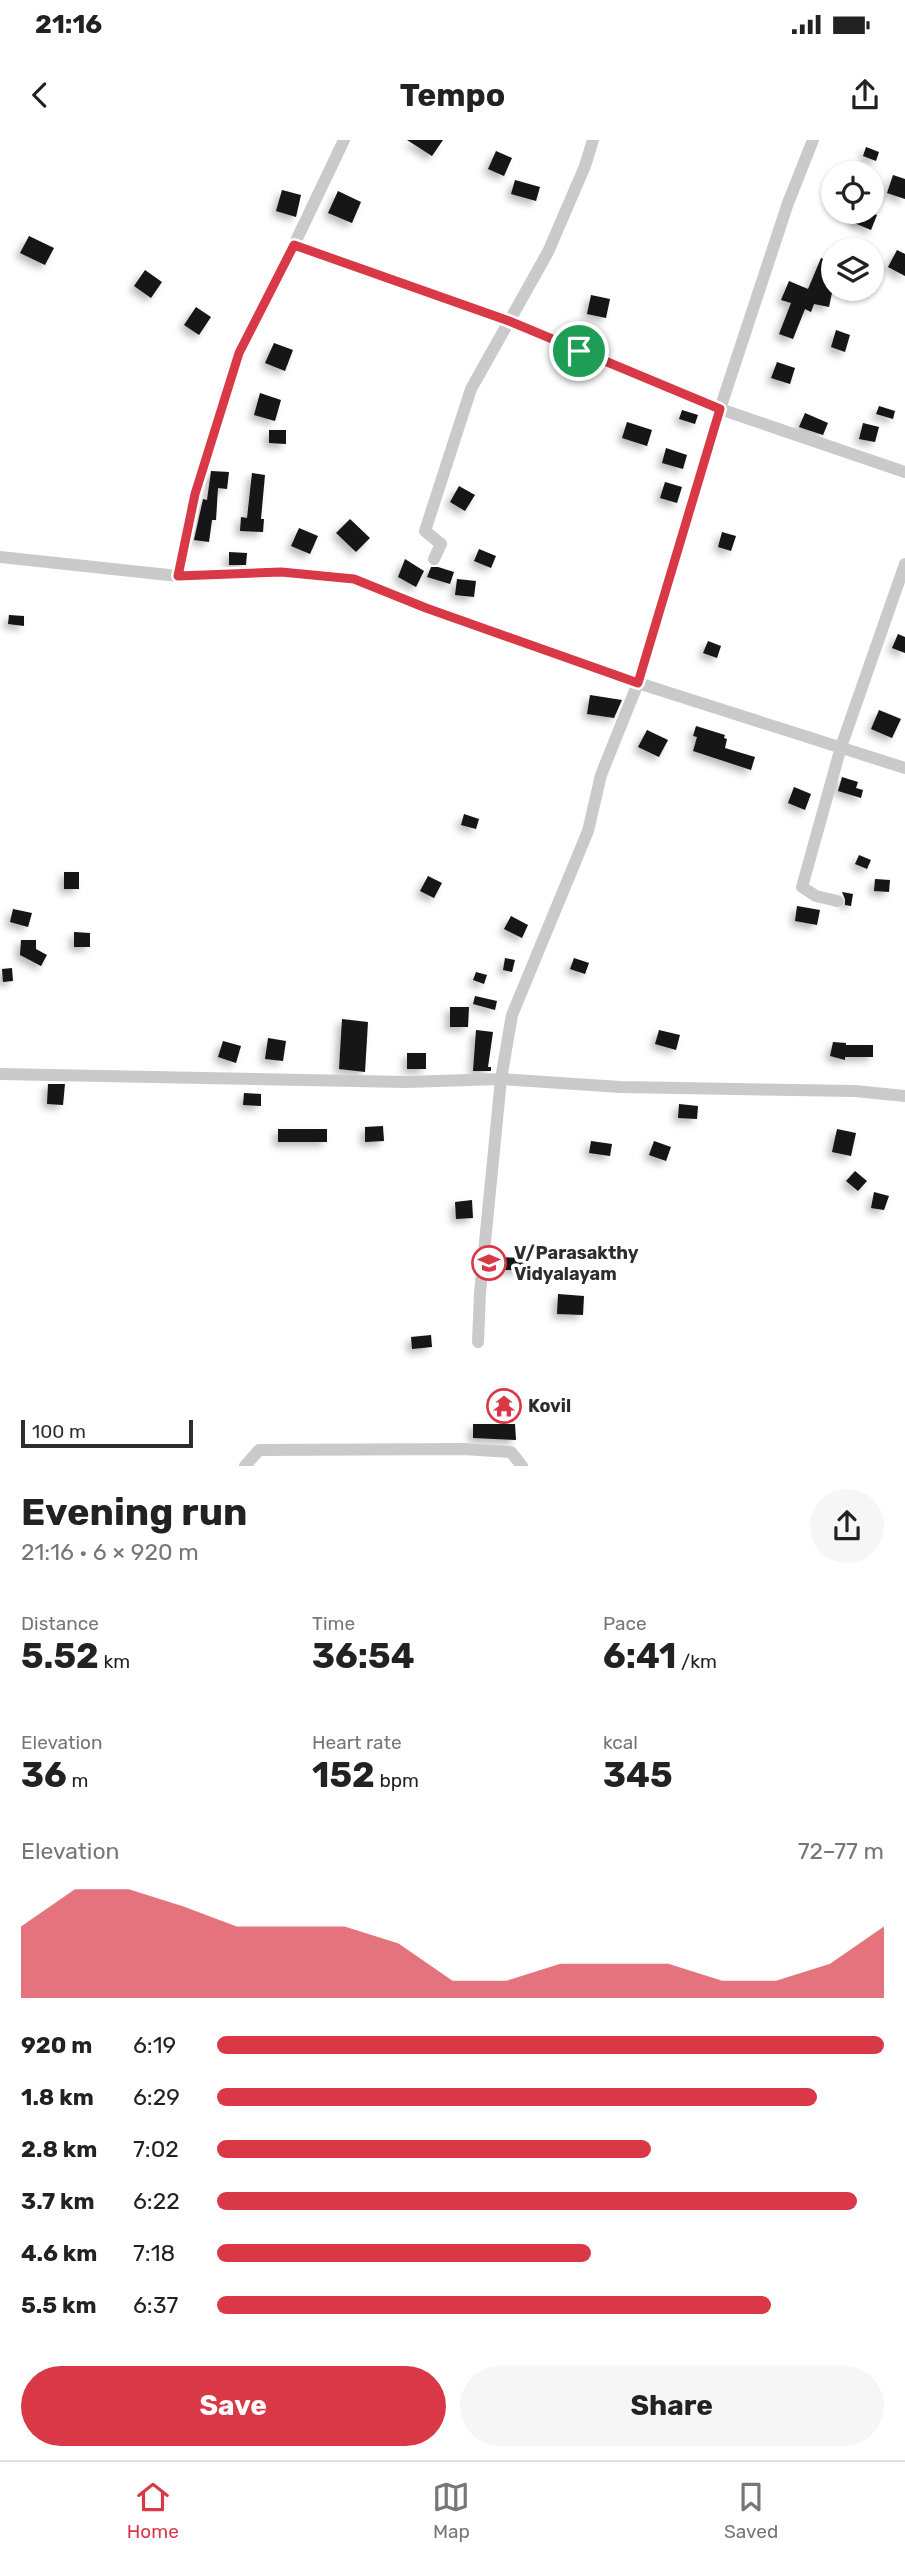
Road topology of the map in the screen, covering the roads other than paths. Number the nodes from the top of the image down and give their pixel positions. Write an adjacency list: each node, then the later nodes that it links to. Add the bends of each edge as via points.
1 (344, 140): 4 (street)
2 (593, 140): 5 (street, via 548,252)
3 (813, 140): 6 (street)
4 (294, 245): 5 (street); 11 (street, via 239,353 195,494)
5 (509, 321): 6 (street); 9 (street, via 471,389 443,470 425,531 441,544)
6 (720, 409): 7 (street); 12 (street)
7 (905, 472)
8 (0, 557): 11 (street)
9 (434, 559)
10 (905, 564): 13 (street)
11 (178, 576): 12 (street, via 281,572 354,579)
12 (638, 683): 13 (street); 17 (street, via 601,775 588,831 512,1015)
13 (841, 747): 14 (street); 15 (street, via 802,887)
14 (905, 768)
15 (837, 901)
16 (0, 1074): 17 (street, via 406,1082)
17 (501, 1079): 18 (street); 19 (street)
18 (905, 1096)
19 (478, 1342)
20 (245, 1466): 21 (street, via 259,1450 464,1449 511,1452)
21 (522, 1466)

